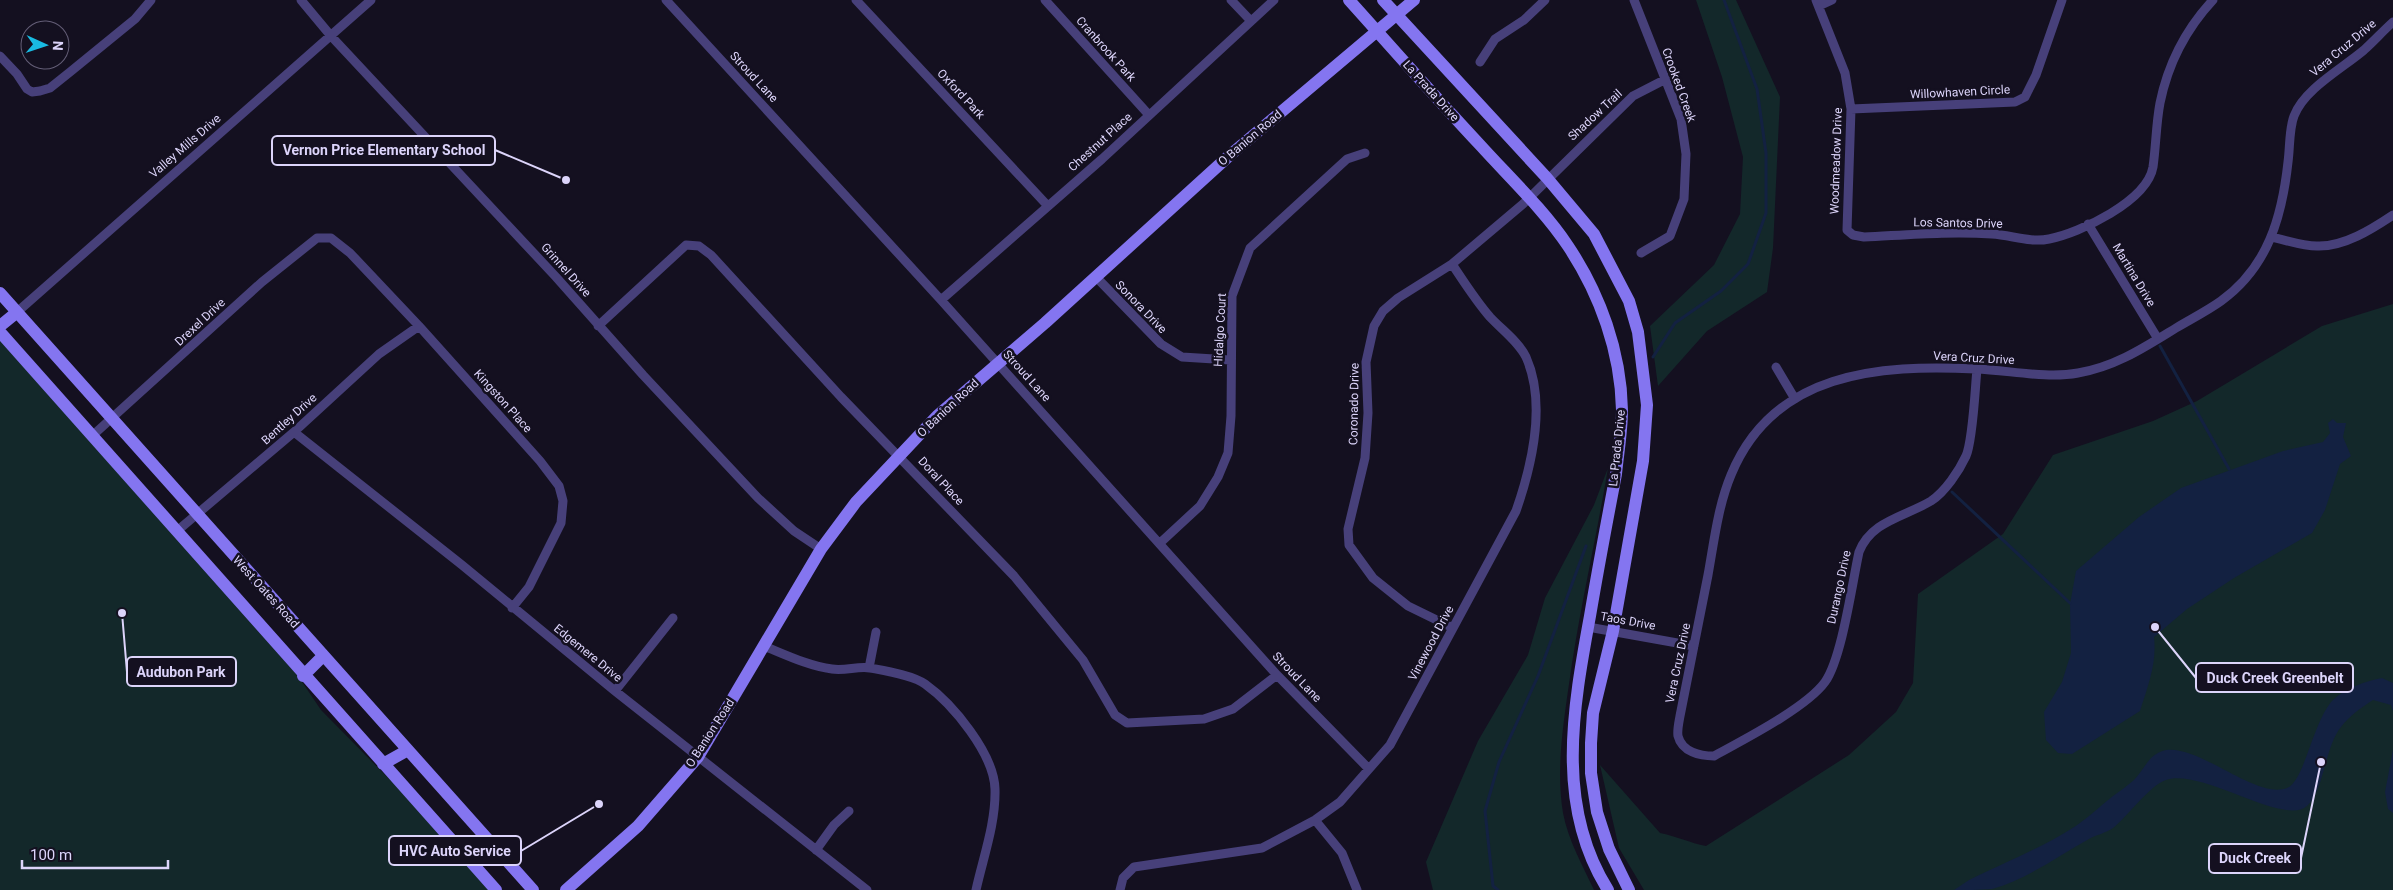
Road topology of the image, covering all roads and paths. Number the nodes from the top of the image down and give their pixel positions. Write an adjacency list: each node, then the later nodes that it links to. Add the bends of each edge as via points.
1 (151, 0): 23 (street, via 135,19 50,88 32,92 27,89)
2 (301, 0): 22 (street, Grinnel Drive)
3 (371, 0): 22 (street, Valley Mills Drive)
4 (666, 0): 41 (street, Stroud Lane)
5 (856, 0): 31 (street, Oxford Park)
6 (1045, 0): 27 (street, Cranbrook Park)
7 (1231, 0): 19 (street)
8 (1274, 0): 19 (street, Chestnut Place)
9 (1349, 0): 21 (main road, La Prada Drive)
10 (1383, 0): 18 (main road, La Prada Drive)
11 (1414, 0): 18 (main road, O Banion Road)
12 (1546, 0): 24 (street, via 1524,20 1495,39)
13 (1634, 0): 25 (street, Crooked Creek)
14 (1832, 0): 17 (street)
15 (2062, 0): 26 (street, Willowhaven Circle, via 2025,97 2015,102)
16 (2213, 0): 33 (street, Los Santos Drive, via 2176,51 2160,102 2150,178 2130,201)
17 (1817, 3): 26 (street, Woodmeadow Drive, via 1845,73)
18 (1396, 14): 21 (main road, O Banion Road); 29 (main road, La Prada Drive)
19 (1251, 21): 27 (street, Chestnut Place)
20 (2393, 22): 35 (street, Vera Cruz Drive, via 2364,50 2315,87 2294,116 2283,205)
21 (1376, 31): 30 (main road, La Prada Drive); 39 (main road, O Banion Road, via 1230,155)
22 (331, 36): 42 (street, Valley Mills Drive); 45 (street, Grinnel Drive)
23 (0, 56)
24 (1480, 62)
25 (1666, 79): 29 (street, Shadow Trail, via 1633,96); 37 (street, Crooked Creek, via 1681,119 1686,154 1684,199 1670,236)
26 (1851, 109): 34 (street, Woodmeadow Drive, via 1846,219 1847,230)
27 (1149, 115): 31 (street, Chestnut Place)
28 (1365, 153): 48 (street, Hidalgo Court, via 1347,159 1250,248 1232,296)
29 (1547, 178): 30 (street, Coronado Drive); 65 (main road, La Prada Drive, via 1594,234 1615,271 1629,301 1638,332 1646,385 1643,461)
30 (1529, 198): 38 (street, Coronado Drive); 63 (main road, La Prada Drive, via 1568,245 1590,284 1605,318 1619,382 1622,410 1616,474)
31 (1048, 205): 41 (street, Chestnut Place)
32 (2393, 215): 35 (street, via 2347,240 2318,246)
33 (2088, 224): 34 (street, Los Santos Drive, via 2048,239 1947,233); 47 (street, Martina Drive)
34 (1853, 235)
35 (2271, 236): 47 (street, Vera Cruz Drive, via 2258,264 2239,285 2221,301)
36 (331, 238): 44 (street, Kingston Place, via 350,253); 53 (street, Drexel Drive, via 317,238 262,282)
37 (1641, 254)
38 (1452, 264): 64 (street, Vinewood Drive, via 1475,298 1526,357 1536,413 1528,477 1516,511); 64 (street, Coronado Drive, via 1398,298 1383,311 1374,326 1366,362 1368,413 1365,458 1348,529 1349,545 1372,578 1408,606)
39 (1096, 277): 48 (street, Sonora Drive, via 1160,344 1182,357); 49 (main road, O Banion Road)
40 (0, 293): 42 (main road, West Oates Road)
41 (941, 300): 49 (street, Stroud Lane)
42 (16, 312): 43 (main road); 53 (main road, West Oates Road)
43 (0, 326)
44 (419, 326): 54 (street, Bentley Drive, via 379,354); 61 (street, Kingston Place, via 540,461 559,486 564,501 560,523 529,587)
45 (598, 326): 56 (street, Doral Place, via 686,245 700,246); 60 (street, Grinnel Drive, via 758,498 794,531)
46 (0, 332): 55 (main road)
47 (2158, 339): 51 (street, Vera Cruz Drive, via 2136,354 2076,374)
48 (1230, 360): 59 (street, Hidalgo Court, via 1228,452 1218,477 1200,506)
49 (998, 364): 56 (main road, O Banion Road, via 937,416); 59 (street, Stroud Lane)
50 (1776, 367): 52 (street)
51 (1977, 369): 52 (street, Vera Cruz Drive, via 1924,368 1848,375 1816,386); 74 (street, Durango Drive, via 1967,454 1952,480 1933,500 1878,526 1864,540 1834,664 1825,681 1808,699)
52 (1795, 399): 68 (street, Vera Cruz Drive, via 1754,436 1732,474 1719,514)
53 (113, 418): 55 (street, Drexel Drive); 57 (main road, West Oates Road)
54 (294, 432): 57 (street, Bentley Drive); 61 (street, Edgemere Drive)
55 (92, 436): 58 (main road)
56 (900, 456): 60 (main road, O Banion Road, via 856,502); 71 (street, Doral Place, via 1014,576 1083,660 1115,715 1127,723 1204,719 1234,709)
57 (196, 514): 58 (street, Bentley Drive); 69 (main road, West Oates Road)
58 (178, 532): 72 (main road)
59 (1160, 543): 71 (street, Stroud Lane)
60 (821, 549): 67 (main road, O Banion Road)
61 (512, 608): 73 (street, Edgemere Drive)
62 (673, 618): 73 (street)
63 (1588, 627): 65 (street, Taos Drive); 89 (main road, La Prada Drive, via 1574,702 1572,777 1585,845)
64 (1453, 628): 78 (street, Vinewood Drive, via 1390,746)
65 (1612, 631): 68 (street, Taos Drive); 90 (main road, La Prada Drive, via 1593,713 1591,773 1597,812 1609,849)
66 (876, 632): 70 (street)
67 (764, 646): 70 (street, via 834,670); 76 (main road, O Banion Road)
68 (1694, 646): 74 (street, Vera Cruz Drive, via 1678,736 1687,748 1700,756 1714,756)
69 (323, 656): 72 (main road); 75 (main road, West Oates Road)
70 (868, 668): 86 (street, via 924,683 978,740 988,759 995,788 992,819)
71 (1276, 675): 78 (street, Stroud Lane)
72 (303, 676): 77 (main road)
73 (615, 691): 76 (street, Edgemere Drive)
74 (1727, 749)
75 (408, 750): 77 (main road); 83 (main road, West Oates Road)
76 (698, 757): 81 (street, Edgemere Drive); 84 (main road, O Banion Road, via 638,826)
77 (383, 764): 82 (main road)
78 (1369, 769): 80 (street, Vinewood Drive, via 1340,802)
79 (850, 811): 81 (street, via 834,825)
80 (1315, 820): 87 (street, Vinewood Drive, via 1262,848 1134,867 1123,878); 88 (street, via 1342,852)
81 (816, 850): 85 (street, Edgemere Drive)
82 (496, 890)
83 (533, 890)
84 (566, 890)
85 (868, 890)
86 (976, 890)
87 (1120, 890)
88 (1357, 890)
89 (1608, 890)
90 (1629, 890)

